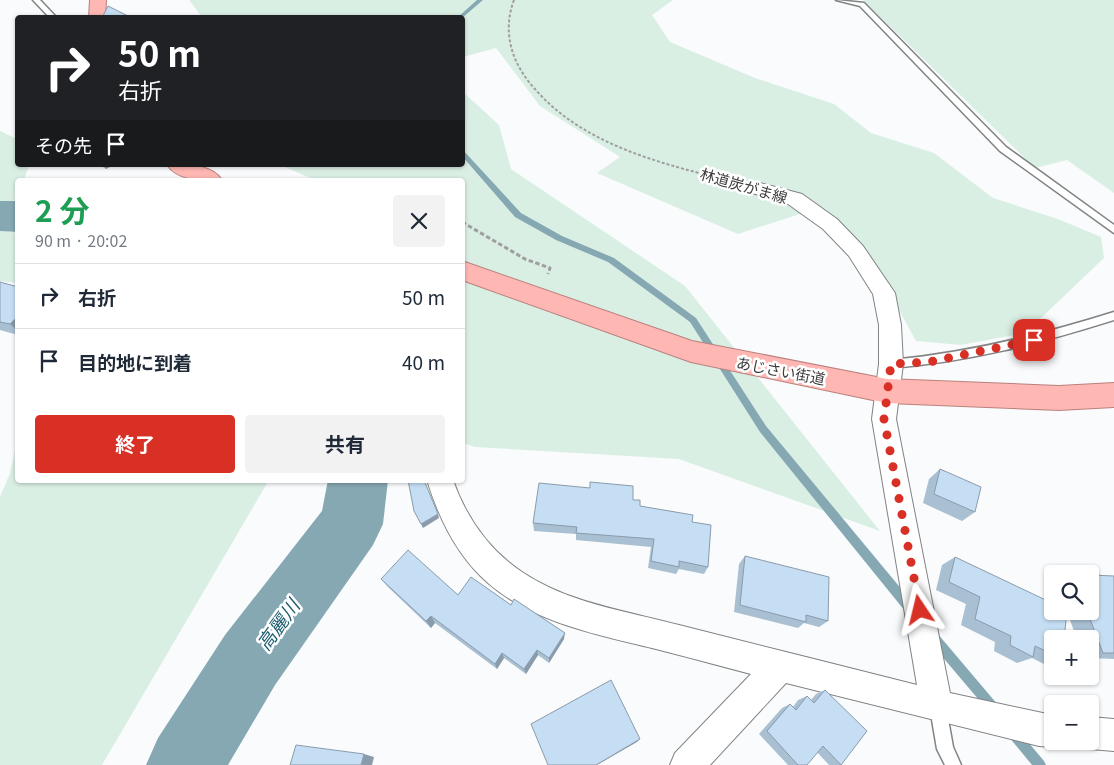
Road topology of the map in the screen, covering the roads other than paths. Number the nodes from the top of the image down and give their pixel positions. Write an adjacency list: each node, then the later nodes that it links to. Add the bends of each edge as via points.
1 (36, 0): 4 (lane)
2 (98, 0): 5 (highway)
3 (839, 0): 9 (lane, via 862,4 1003,149)
4 (51, 15)
5 (97, 15)
6 (182, 167): 7 (highway)
7 (207, 178)
8 (756, 188): 12 (street, 林道炭がま線, via 795,200 830,224 856,251 884,293 890,325)
9 (1114, 230)
10 (465, 271): 13 (highway, あじさい街道, via 691,351)
11 (1114, 316): 12 (lane, via 1051,336 938,360)
12 (891, 364): 13 (street, 林道炭がま線)
13 (887, 391): 14 (highway, あじさい街道, via 1059,398); 17 (street, 林道炭がま線, via 884,419)
14 (1114, 395)
15 (441, 483): 16 (street, via 446,500 480,556 512,584 561,608)
16 (780, 667): 17 (street); 21 (street)
17 (938, 706): 18 (street); 22 (lane, via 945,749)
18 (1044, 730)
19 (1099, 734): 20 (street)
20 (1114, 735)
21 (687, 765)
22 (953, 765)

